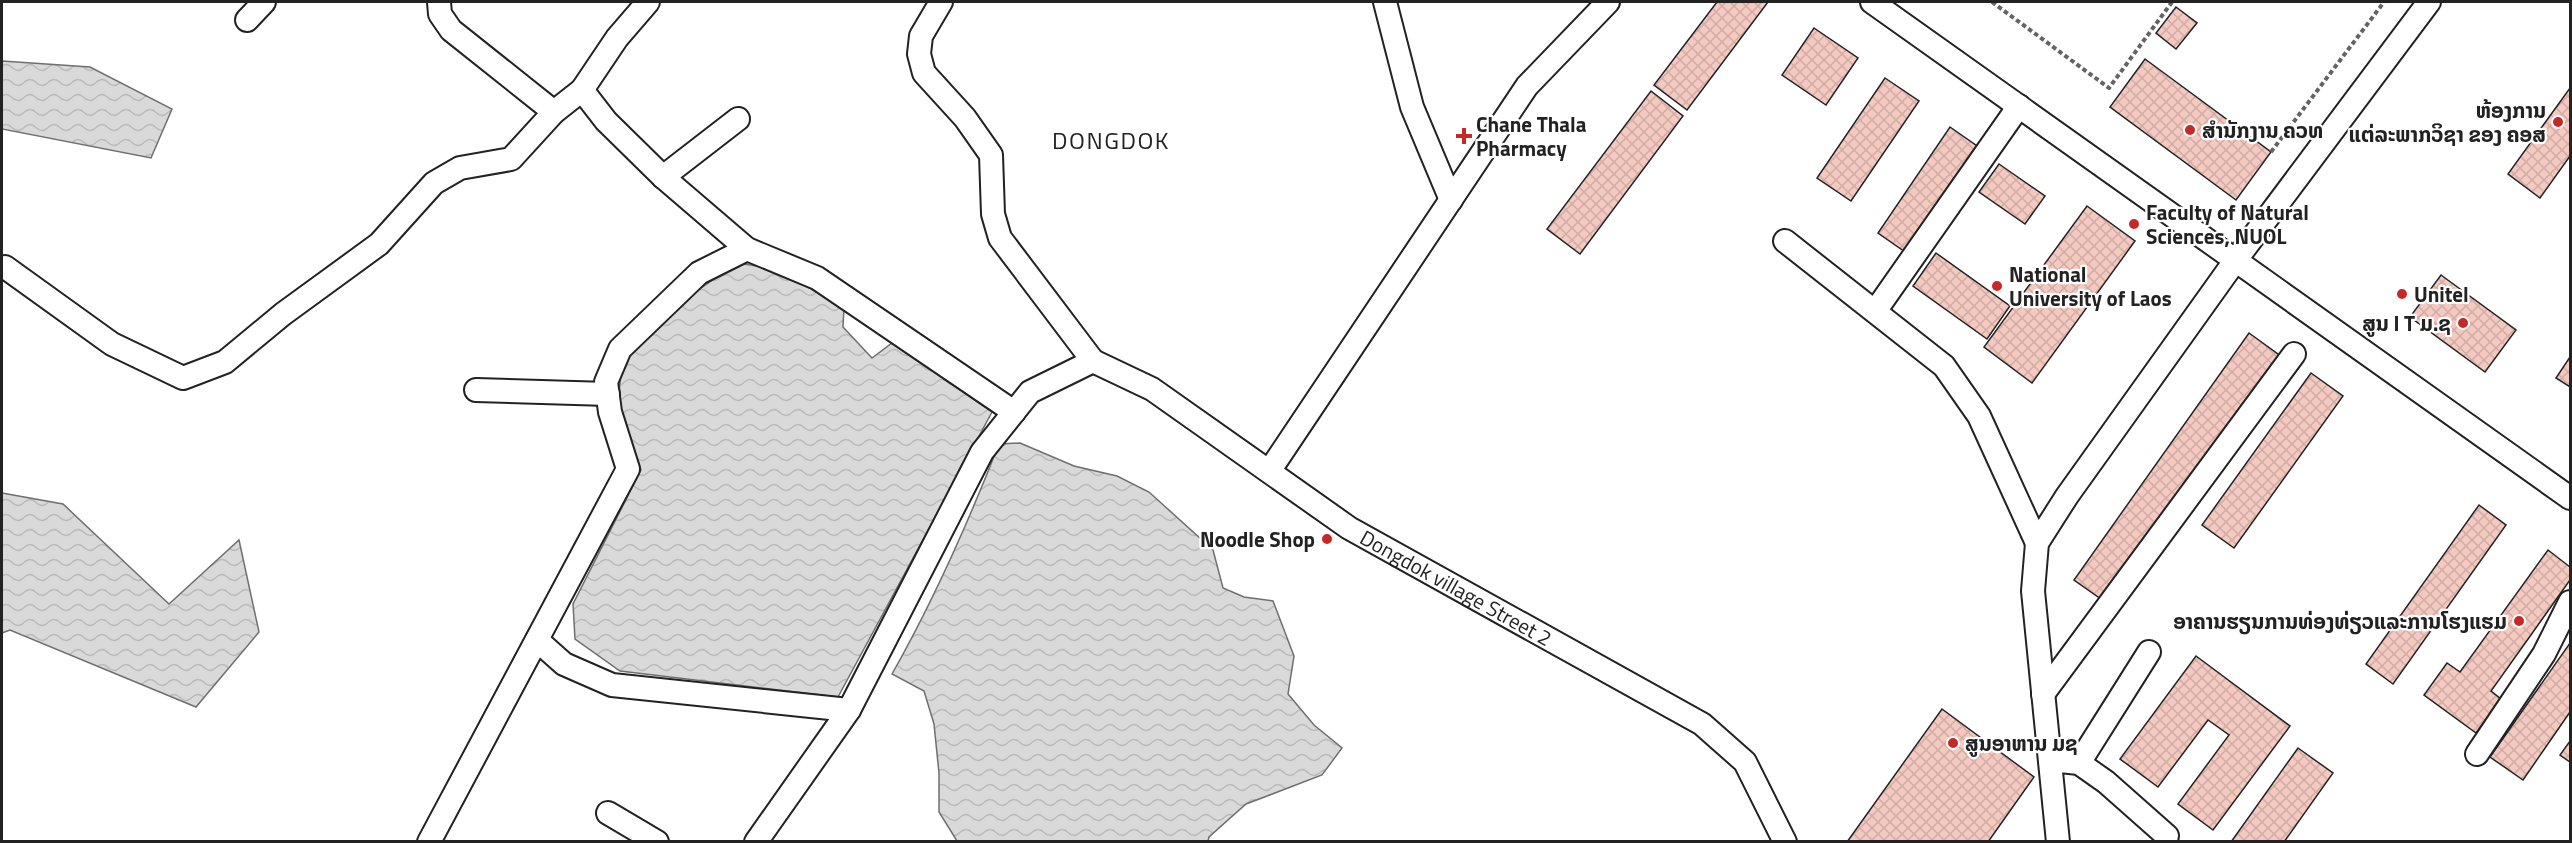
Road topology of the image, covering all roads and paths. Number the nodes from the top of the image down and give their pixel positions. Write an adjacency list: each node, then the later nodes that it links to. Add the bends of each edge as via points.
1 (264, 2): 12 (street)
2 (439, 2): 15 (street, via 440,14 451,30)
3 (648, 2): 13 (street, via 617,38)
4 (941, 2): 26 (street, via 921,36 919,54 924,73 965,118 991,155 993,214 1000,238)
5 (1385, 2): 19 (street, via 1412,107)
6 (1608, 2): 19 (street, via 1527,86)
7 (1872, 2): 14 (street)
8 (1992, 2): 9 (path, via 2109,88)
9 (2172, 2)
10 (2384, 2): 17 (path)
11 (2429, 2): 22 (street)
12 (247, 20)
13 (582, 90): 15 (street); 18 (street)
14 (2019, 106): 22 (street); 24 (street)
15 (554, 112): 23 (street, via 511,159 460,168 434,183 379,244 225,362 183,378 112,344)
16 (738, 119): 18 (street)
17 (2271, 152)
18 (663, 177): 21 (street)
19 (1451, 200): 30 (street)
20 (1785, 241): 24 (street)
21 (747, 249): 28 (street, via 699,273 620,349 606,382); 29 (street, via 817,278)
22 (2235, 261): 31 (street); 32 (street)
23 (5, 267)
24 (1876, 310): 32 (street, via 1944,366 1979,416)
25 (2294, 354): 36 (street)
26 (1093, 361): 29 (street, via 1030,392); 30 (street, Dongdok village Street 2, via 1152,389)
27 (476, 390): 28 (street)
28 (608, 394): 34 (street, via 628,469)
29 (1014, 412): 37 (street, via 982,452)
30 (1270, 470): 46 (street, Dongdok village Street 2, via 1349,528 1702,724 1745,762)
31 (2571, 498)
32 (2037, 543): 36 (street, via 2033,591)
33 (2571, 602): 38 (street, via 2544,654)
34 (537, 640): 37 (street, via 564,664 612,685); 43 (street)
35 (2149, 652): 40 (street)
36 (2043, 694): 39 (street)
37 (849, 710): 45 (street)
38 (2478, 754)
39 (2050, 760): 40 (street); 47 (street)
40 (2079, 763): 42 (street)
41 (608, 813): 44 (street)
42 (2167, 836)
43 (429, 842)
44 (657, 842)
45 (756, 842)
46 (1785, 842)
47 (2058, 842)

